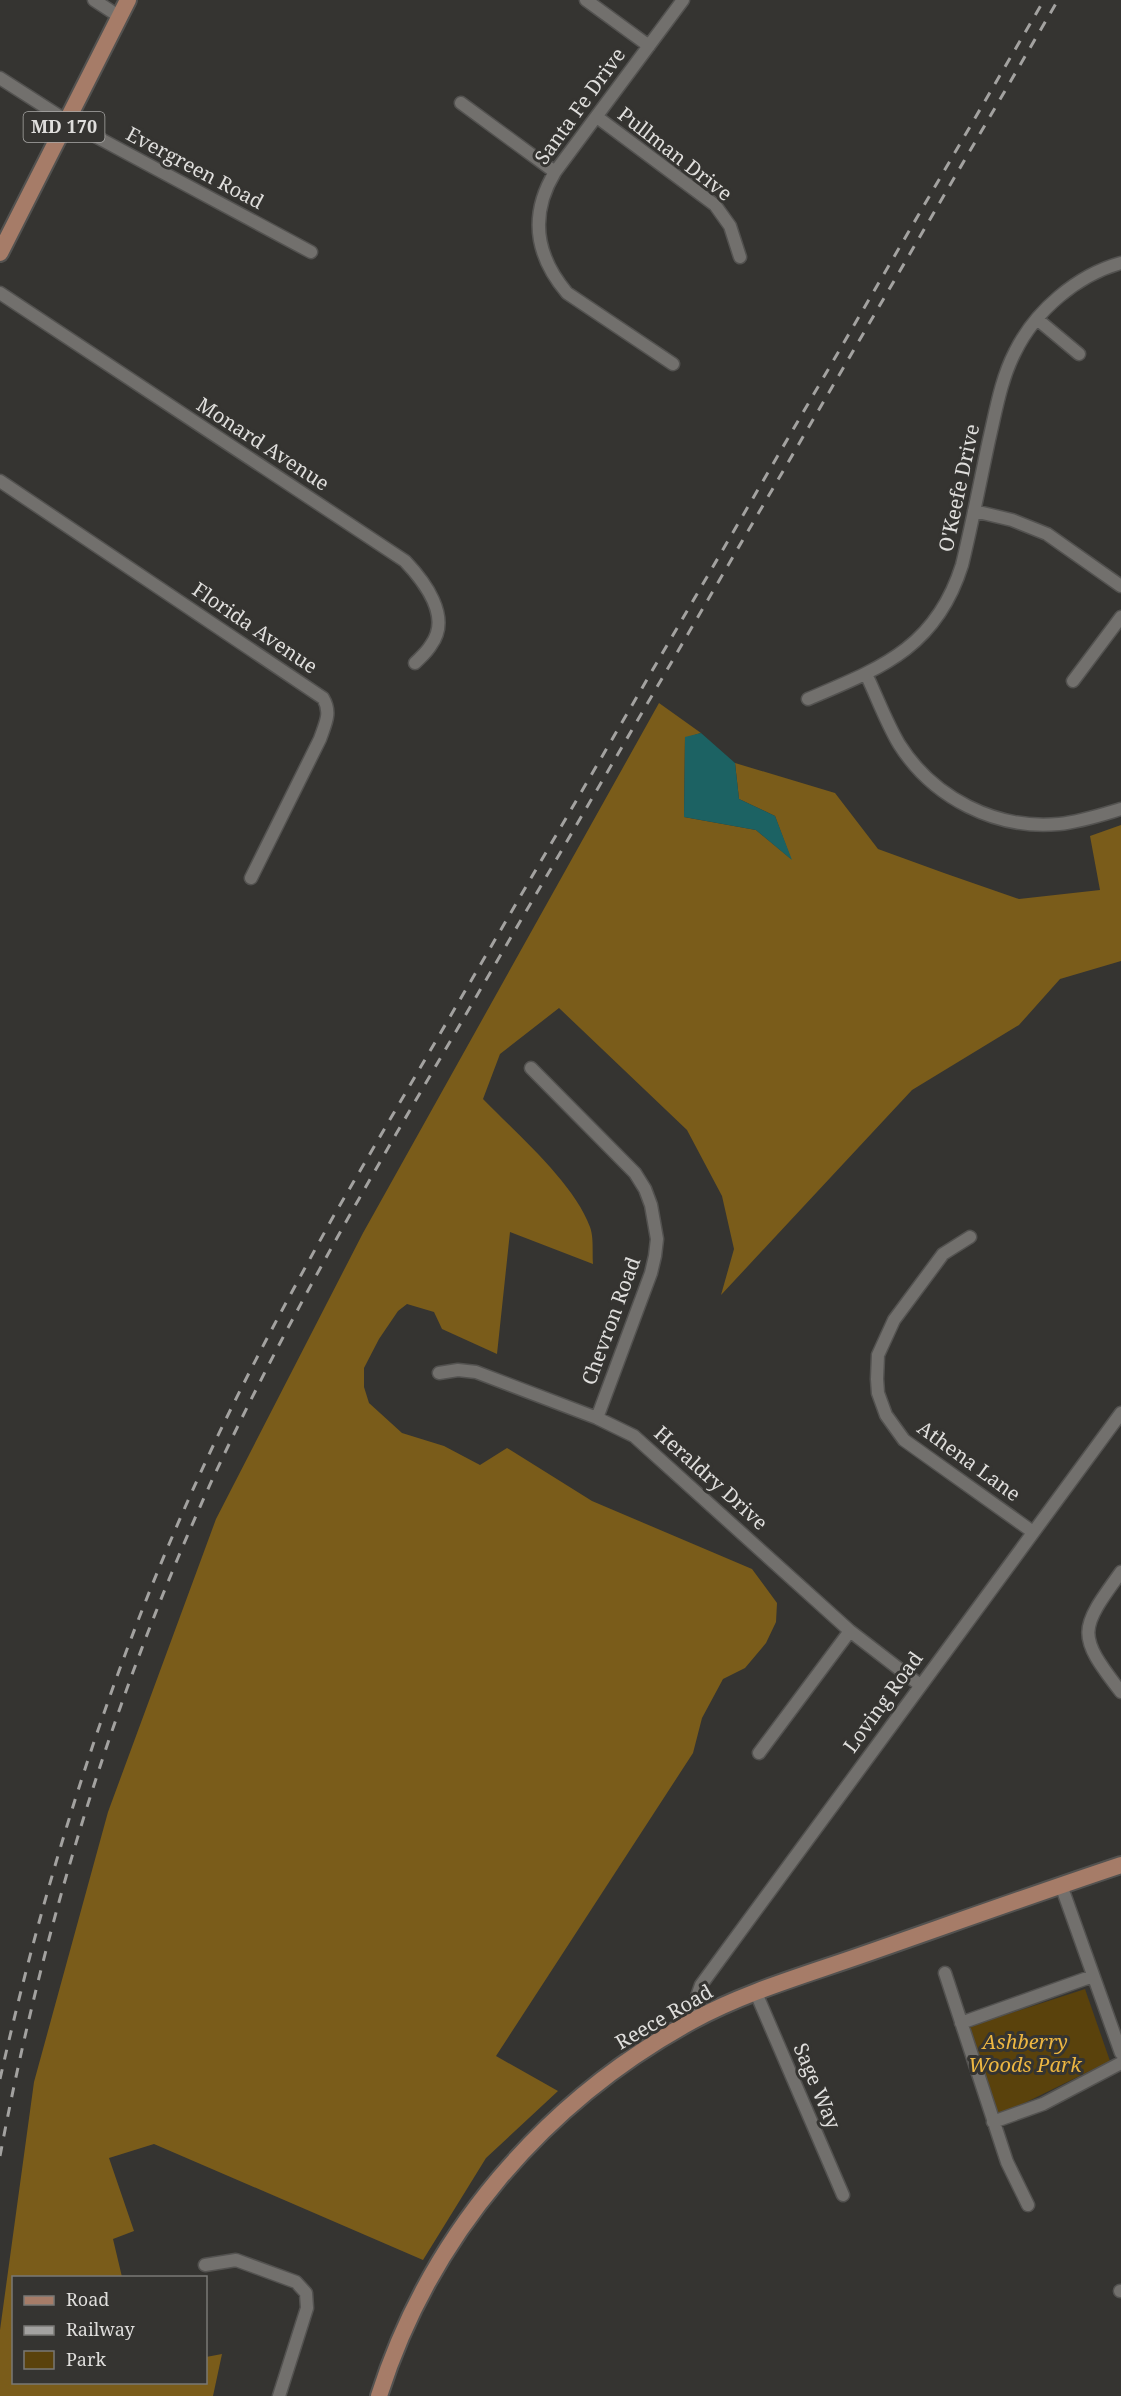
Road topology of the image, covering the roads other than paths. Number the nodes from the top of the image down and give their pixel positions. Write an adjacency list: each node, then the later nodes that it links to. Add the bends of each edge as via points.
1 (94, 0): 5 (street)
2 (128, 0): 5 (main road, MD 170)
3 (586, 0): 6 (street)
4 (683, 0): 6 (street, Santa Fe Drive)
5 (120, 17): 10 (main road, MD 170)
6 (649, 46): 9 (street, Santa Fe Drive)
7 (0, 78): 10 (street, Evergreen Road)
8 (461, 103): 11 (street)
9 (597, 117): 11 (street, Santa Fe Drive); 14 (street, Pullman Drive, via 715,205 730,226)
10 (67, 121): 12 (street, Evergreen Road); 13 (main road, MD 170)
11 (555, 172): 19 (street, Santa Fe Drive, via 542,198 538,220 546,262 554,277 567,293)
12 (311, 252)
13 (0, 253)
14 (740, 257)
15 (1121, 263): 17 (street, O'Keefe Drive, via 1098,271 1067,290)
16 (0, 293): 24 (street, Monard Avenue, via 405,561 428,589 437,622 432,644)
17 (1037, 319): 18 (street); 21 (street, O'Keefe Drive, via 1015,350 1002,381)
18 (1079, 354)
19 (672, 364)
20 (0, 482): 29 (street, Florida Avenue, via 323,698 328,716 320,739)
21 (974, 511): 22 (street, via 1047,534); 25 (street, O'Keefe Drive, via 958,578 937,618 908,649)
22 (1121, 586)
23 (1121, 617): 26 (street)
24 (415, 663)
25 (866, 674): 27 (street, O'Keefe Drive); 28 (street, via 893,732 912,761 933,783 965,805 1002,819 1042,824 1075,822)
26 (1073, 681)
27 (808, 699)
28 (1121, 809)
29 (251, 878)
30 (531, 1068): 34 (street, Chevron Road, via 635,1173 645,1189 655,1222 657,1239 651,1273)
31 (970, 1237): 35 (street, Athena Lane, via 943,1254 894,1320 878,1355 878,1393 886,1415 904,1440)
32 (439, 1373): 34 (street, Heraldry Drive, via 476,1372)
33 (1121, 1413): 35 (street, Loving Road)
34 (597, 1418): 37 (street, Heraldry Drive, via 648,1447)
35 (1033, 1532): 38 (street, Loving Road)
36 (1121, 1572): 39 (street, via 1091,1616 1088,1634 1094,1654)
37 (850, 1631): 38 (street, Heraldry Drive); 40 (street)
38 (920, 1685): 46 (street, Loving Road, via 701,1985)
39 (1121, 1692)
40 (759, 1753)
41 (1121, 1865): 42 (main road, Reece Road)
42 (1061, 1886): 44 (street); 45 (main road, Reece Road)
43 (945, 1973): 47 (street)
44 (1093, 1976): 47 (street); 48 (street)
45 (756, 1993): 46 (main road, Reece Road); 51 (street, Sage Way)
46 (693, 2020): 55 (main road, Reece Road, via 584,2093 499,2177 428,2281)
47 (961, 2023): 50 (street)
48 (1121, 2053)
49 (1121, 2063): 50 (street, via 1043,2104)
50 (993, 2122): 52 (street, via 1006,2162)
51 (843, 2195)
52 (1028, 2205)
53 (205, 2265): 54 (street, via 236,2260 296,2282 306,2293 307,2308)
54 (279, 2396)
55 (379, 2396)

